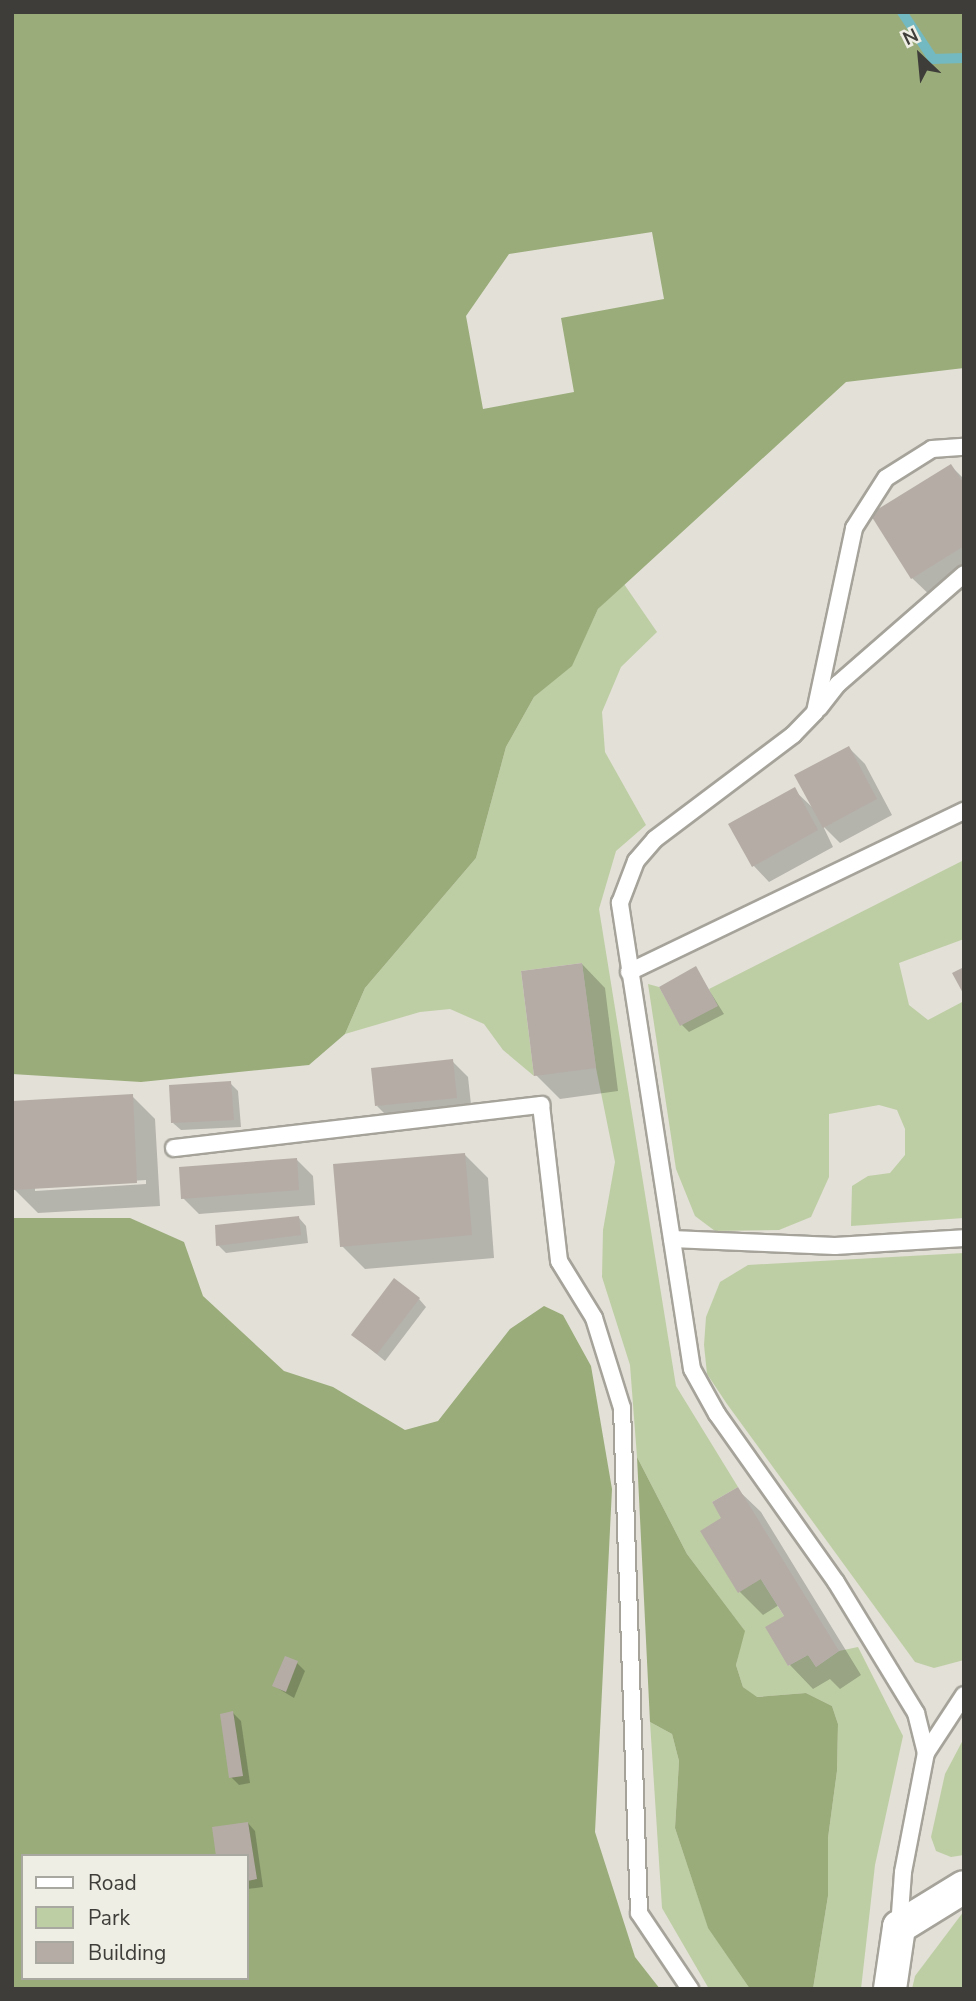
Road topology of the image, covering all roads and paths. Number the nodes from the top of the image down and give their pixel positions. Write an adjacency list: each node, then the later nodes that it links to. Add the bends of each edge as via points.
1 (964, 447): 3 (lane, via 932,449 886,478 854,528)
2 (964, 574): 3 (lane, via 838,684)
3 (815, 712): 5 (lane, via 793,735 655,839 636,861 620,903)
4 (964, 811): 5 (lane)
5 (629, 972): 8 (lane)
6 (174, 1147): 13 (lane, via 541,1105 559,1261 594,1318 622,1408 639,1913)
7 (964, 1238): 8 (lane, via 835,1247)
8 (671, 1239): 10 (lane, via 692,1369 717,1414 836,1582 904,1689 916,1713)
9 (964, 1695): 10 (lane)
10 (926, 1753): 12 (lane, via 903,1872)
11 (964, 1887): 12 (street)
12 (899, 1927): 14 (street)
13 (690, 1989)
14 (890, 1989)

